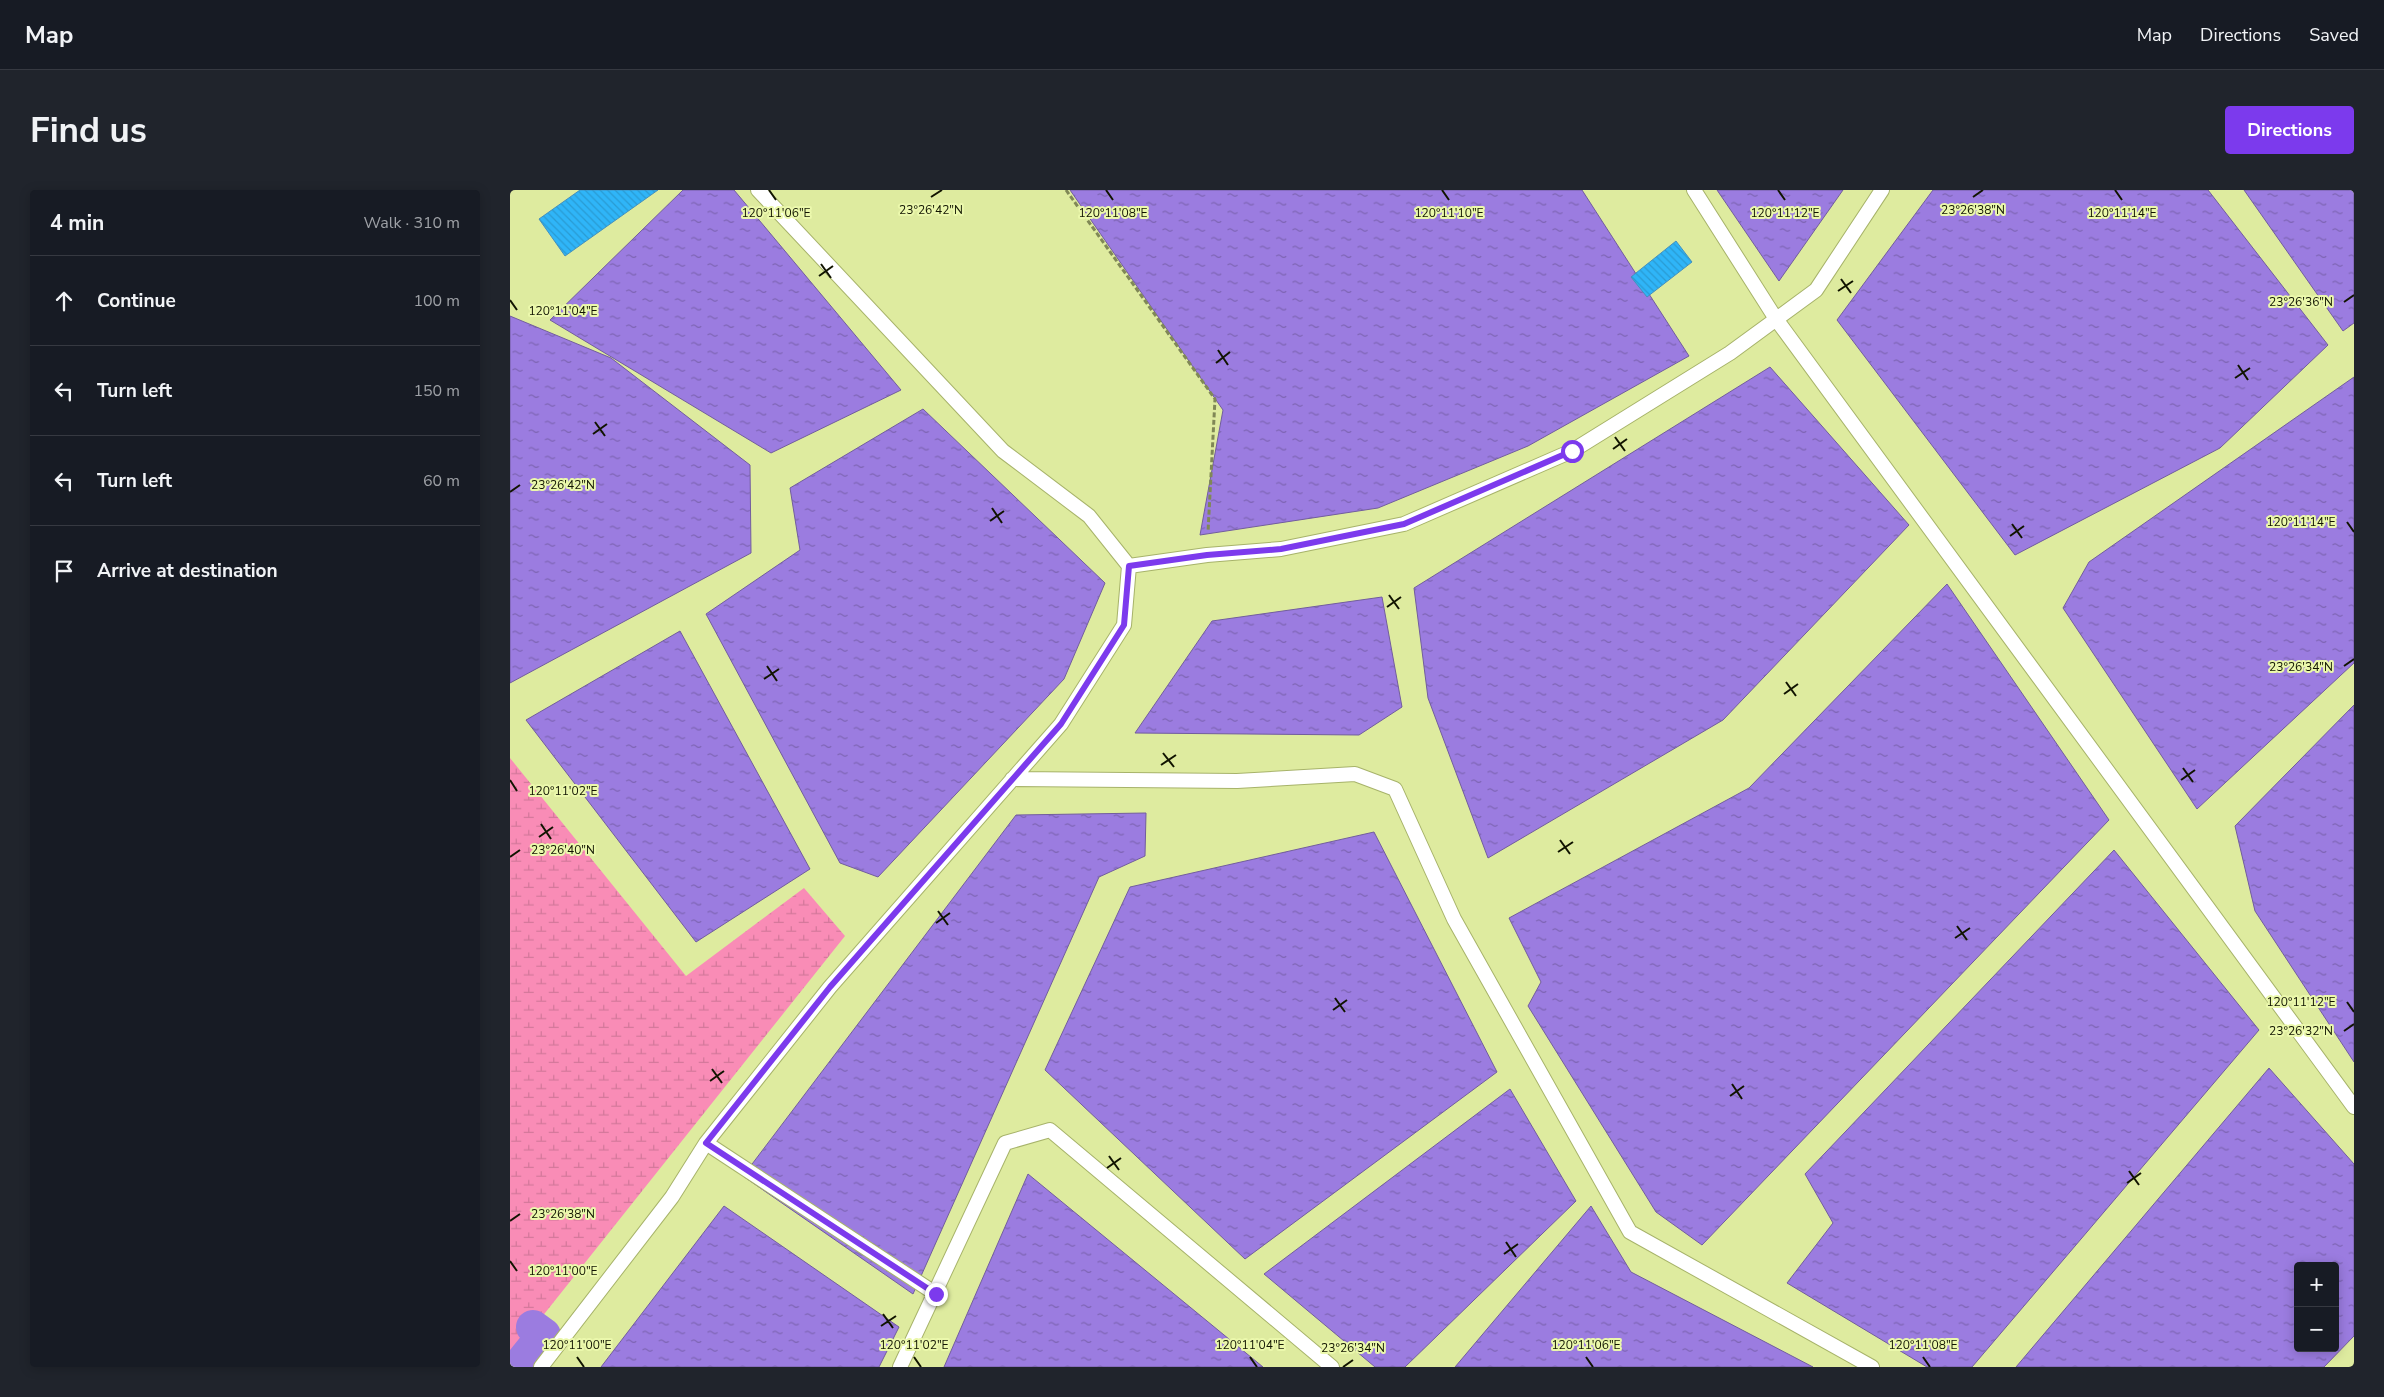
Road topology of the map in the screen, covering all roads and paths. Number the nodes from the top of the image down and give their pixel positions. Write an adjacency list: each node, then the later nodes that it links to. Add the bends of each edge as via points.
1 (758, 190): 7 (lane, via 1003,451 1089,516)
2 (1066, 190): 6 (path, via 1215,399)
3 (1694, 190): 5 (lane)
4 (1882, 190): 5 (lane, via 1816,290)
5 (1776, 319): 6 (lane, via 1730,353 1572,451 1404,524 1281,549); 9 (lane)
6 (1207, 555): 7 (lane)
7 (1129, 566): 8 (lane, via 1124,625 1061,724)
8 (1012, 778): 10 (lane, via 830,987); 15 (lane, via 1237,781 1355,774 1395,789 1454,919 1630,1232)
9 (2354, 1107)
10 (706, 1143): 11 (lane); 12 (lane, via 672,1197)
11 (936, 1294): 13 (lane); 14 (lane, via 1005,1144 1050,1130)
12 (542, 1367)
13 (900, 1367)
14 (1332, 1367)
15 (1872, 1367)

